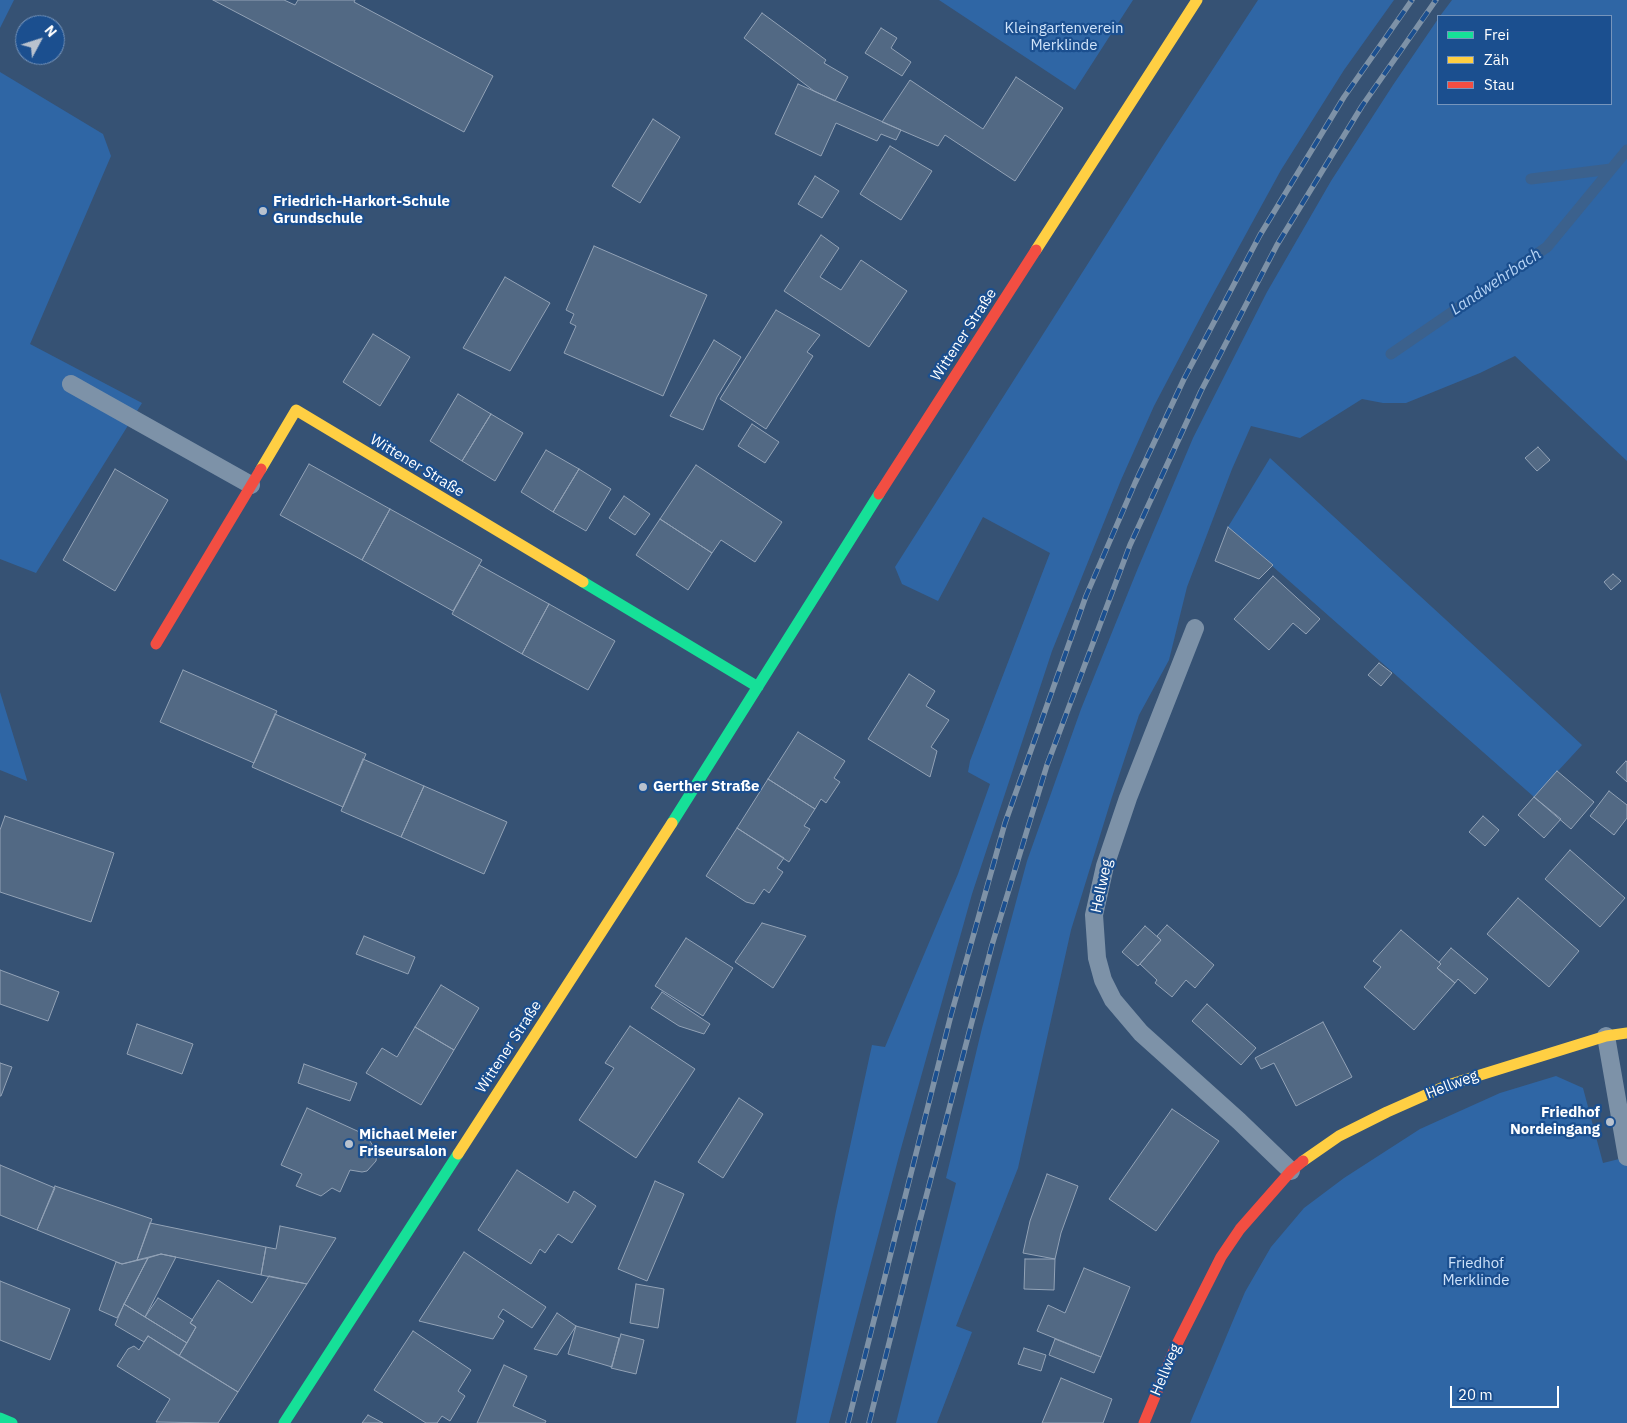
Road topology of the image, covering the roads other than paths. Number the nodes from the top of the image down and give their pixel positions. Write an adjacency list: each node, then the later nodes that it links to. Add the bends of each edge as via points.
1 (1197, 0): 6 (main road, Wittener Straße)
2 (71, 384): 3 (lane)
3 (251, 485): 5 (main road, Wittener Straße); 6 (main road, Wittener Straße, via 296,410)
4 (1195, 628): 10 (lane, Hellweg, via 1128,798 1105,866 1094,915 1097,958 1113,1000 1141,1032)
5 (156, 644)
6 (758, 686): 13 (main road, Wittener Straße)
7 (1627, 1033): 8 (main road, Hellweg)
8 (1606, 1036): 9 (lane); 10 (main road, Hellweg, via 1448,1085 1340,1136)
9 (1627, 1157)
10 (1291, 1171): 14 (main road, Hellweg, via 1240,1229 1221,1257 1175,1348)
11 (0, 1418): 12 (main road)
12 (12, 1423)
13 (284, 1423)
14 (1144, 1423)

